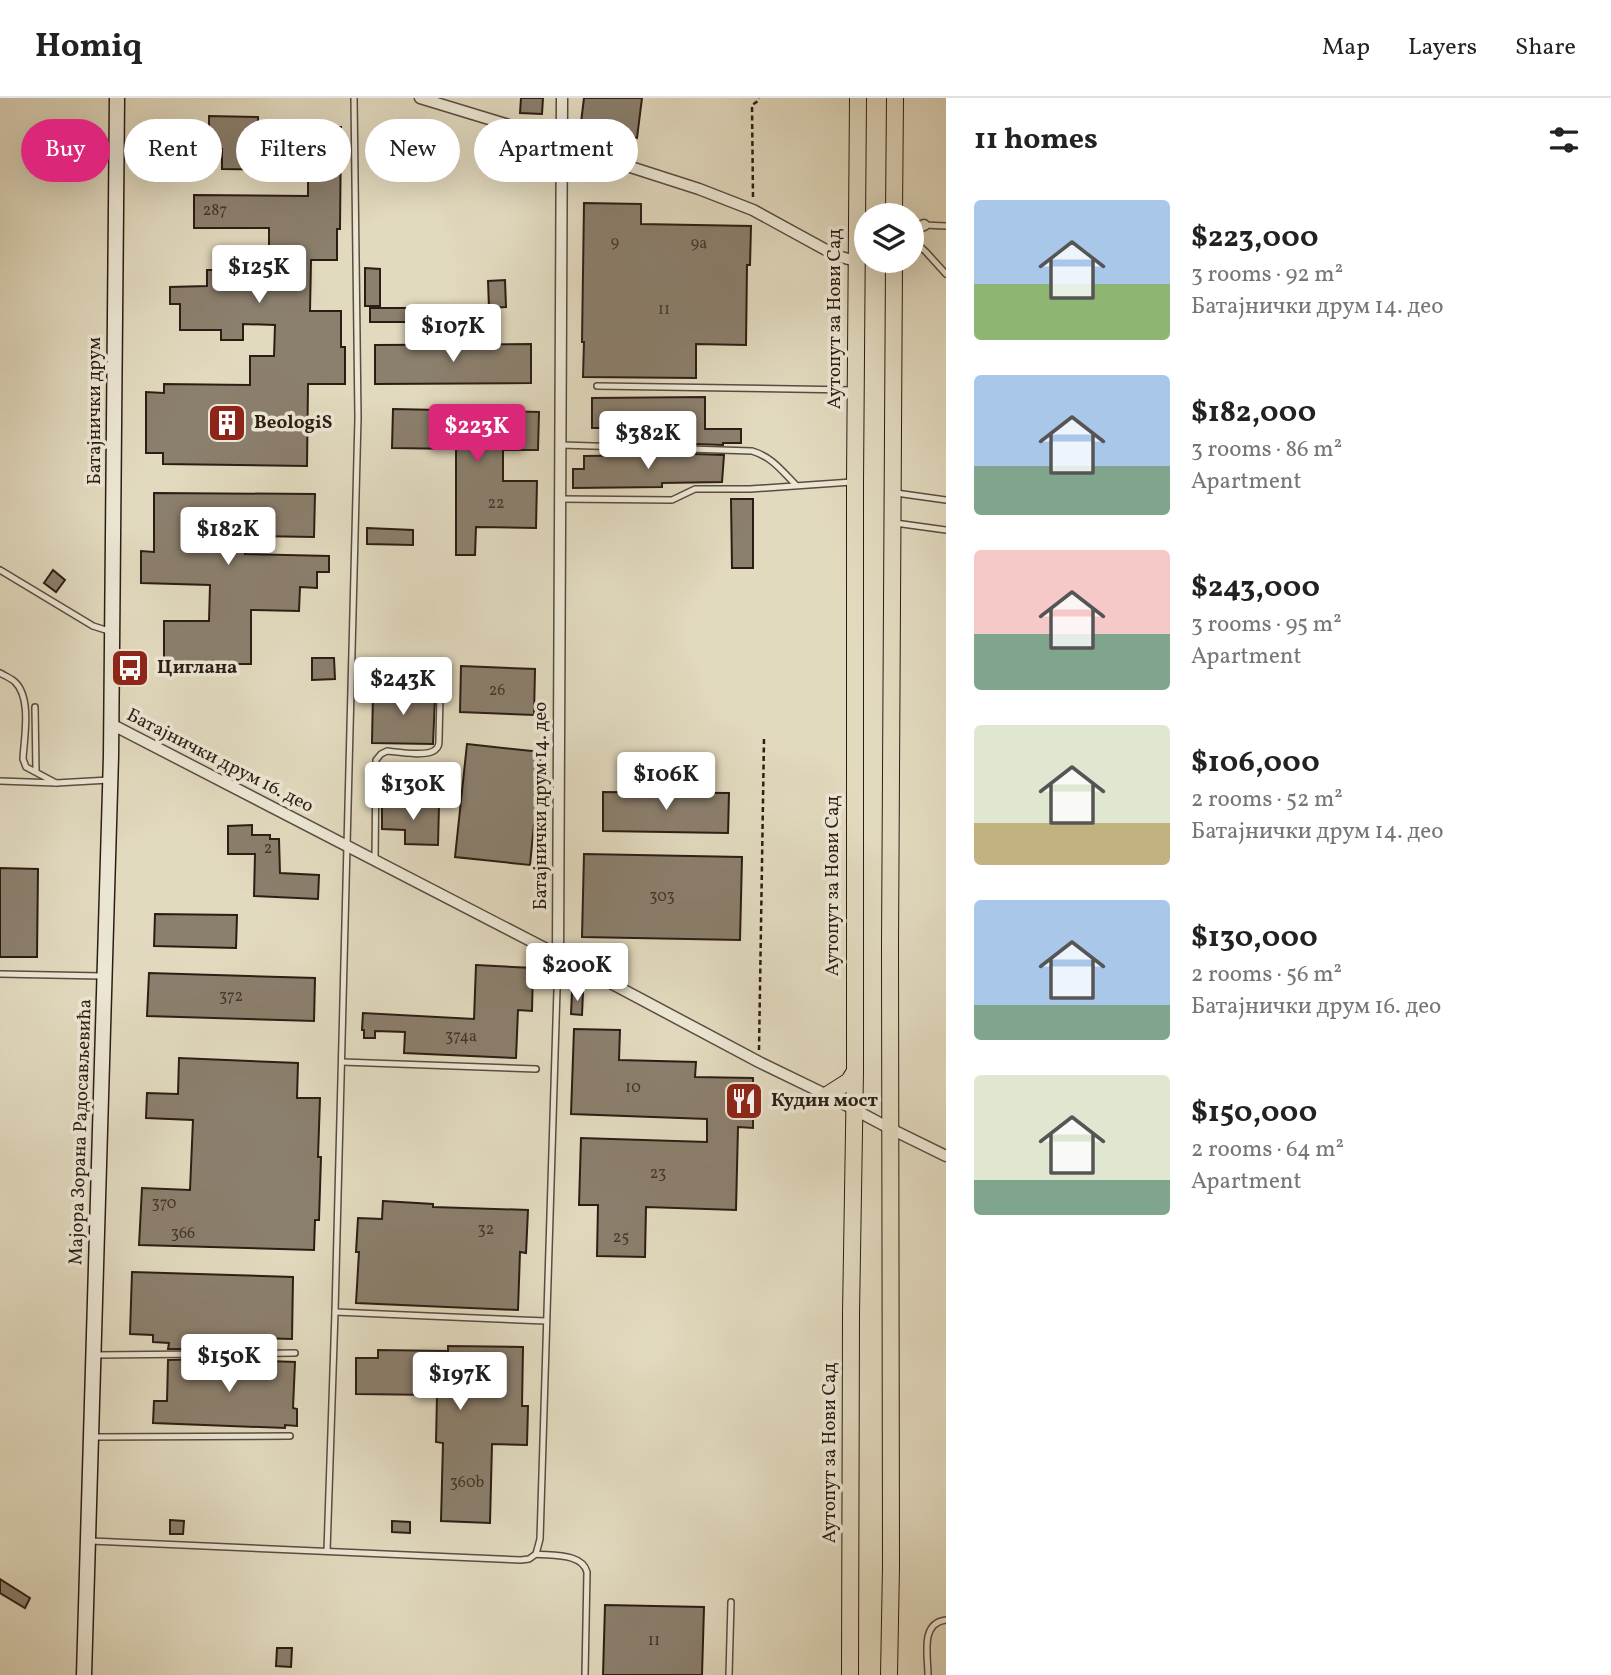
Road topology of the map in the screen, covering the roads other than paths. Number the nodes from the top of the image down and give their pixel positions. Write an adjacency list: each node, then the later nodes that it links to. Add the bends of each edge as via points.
1 (117, 98): 31 (main road, Батајнички друм)
2 (354, 98): 40 (lane, via 358,418)
3 (420, 98): 7 (street)
4 (562, 98): 8 (street, Батајнички друм 14. део)
5 (858, 98): 11 (main road, Аутопут за Нови Сад)
6 (895, 98): 12 (main road)
7 (489, 119)
8 (562, 119)
9 (638, 169): 16 (street, via 753,210 837,256)
10 (562, 182): 22 (street, Батајнички друм 14. део)
11 (857, 203)
12 (894, 203)
13 (924, 226): 14 (lane)
14 (946, 226)
15 (924, 250): 19 (lane)
16 (854, 260)
17 (856, 273): 21 (main road, Аутопут за Нови Сад)
18 (894, 273): 25 (main road)
19 (946, 274)
20 (597, 386): 21 (lane)
21 (856, 390): 23 (main road, Аутопут за Нови Сад)
22 (561, 445): 24 (lane, via 752,451 771,459); 26 (street, Батајнички друм 14. део)
23 (855, 482): 24 (lane); 47 (main road, Аутопут за Нови Сад)
24 (796, 485): 26 (lane, via 695,489 672,500)
25 (893, 492): 27 (lane); 28 (main road)
26 (561, 499): 42 (street, Батајнички друм 14. део)
27 (946, 500)
28 (892, 522): 29 (lane); 50 (main road)
29 (946, 530)
30 (0, 570): 31 (lane, via 93,626)
31 (112, 632): 35 (main road, Батајнички друм)
32 (1, 674): 36 (lane, via 21,690 25,702 23,759 26,767)
33 (370, 685): 41 (lane, via 428,685 440,696 435,751 387,751 376,760)
34 (35, 706): 36 (lane)
35 (111, 724): 37 (main road, Мајора Зорана Радосављевића); 40 (street, Батајнички друм 16. део)
36 (36, 771): 39 (lane)
37 (110, 780): 39 (lane); 44 (main road, Мајора Зорана Радосављевића)
38 (0, 781): 39 (lane)
39 (56, 783)
40 (346, 846): 41 (street, Батајнички друм 16. део); 45 (lane)
41 (375, 861): 42 (street, Батајнички друм 16. део)
42 (558, 955): 48 (street, Батајнички друм 16. део); 53 (lane, Батајнички друм 14. део)
43 (0, 974): 44 (lane)
44 (105, 976): 55 (main road, Мајора Зорана Радосављевића)
45 (342, 1062): 46 (lane); 52 (lane)
46 (536, 1069)
47 (855, 1071): 48 (main road, via 849,1081); 49 (main road, Аутопут за Нови Сад)
48 (827, 1095): 49 (street, Батајнички друм 16. део)
49 (854, 1109): 50 (street, Батајнички друм 16. део); 66 (main road, Аутопут за Нови Сад)
50 (891, 1129): 51 (street, Батајнички друм 16. део); 67 (main road)
51 (946, 1156)
52 (335, 1312): 53 (lane); 59 (lane)
53 (546, 1321): 60 (lane, Батајнички друм 14. део)
54 (295, 1353): 55 (lane)
55 (93, 1355): 57 (main road, Мајора Зорана Радосављевића)
56 (290, 1436): 57 (lane)
57 (91, 1437): 58 (main road, Мајора Зорана Радосављевића)
58 (88, 1541): 59 (lane); 63 (main road, Мајора Зорана Радосављевића)
59 (327, 1551): 60 (lane, via 520,1560)
60 (536, 1554): 64 (lane, via 578,1559 585,1565)
61 (731, 1602): 65 (lane)
62 (946, 1620): 68 (lane, via 929,1630)
63 (83, 1675)
64 (585, 1675)
65 (729, 1675)
66 (850, 1675)
67 (889, 1675)
68 (928, 1675)

